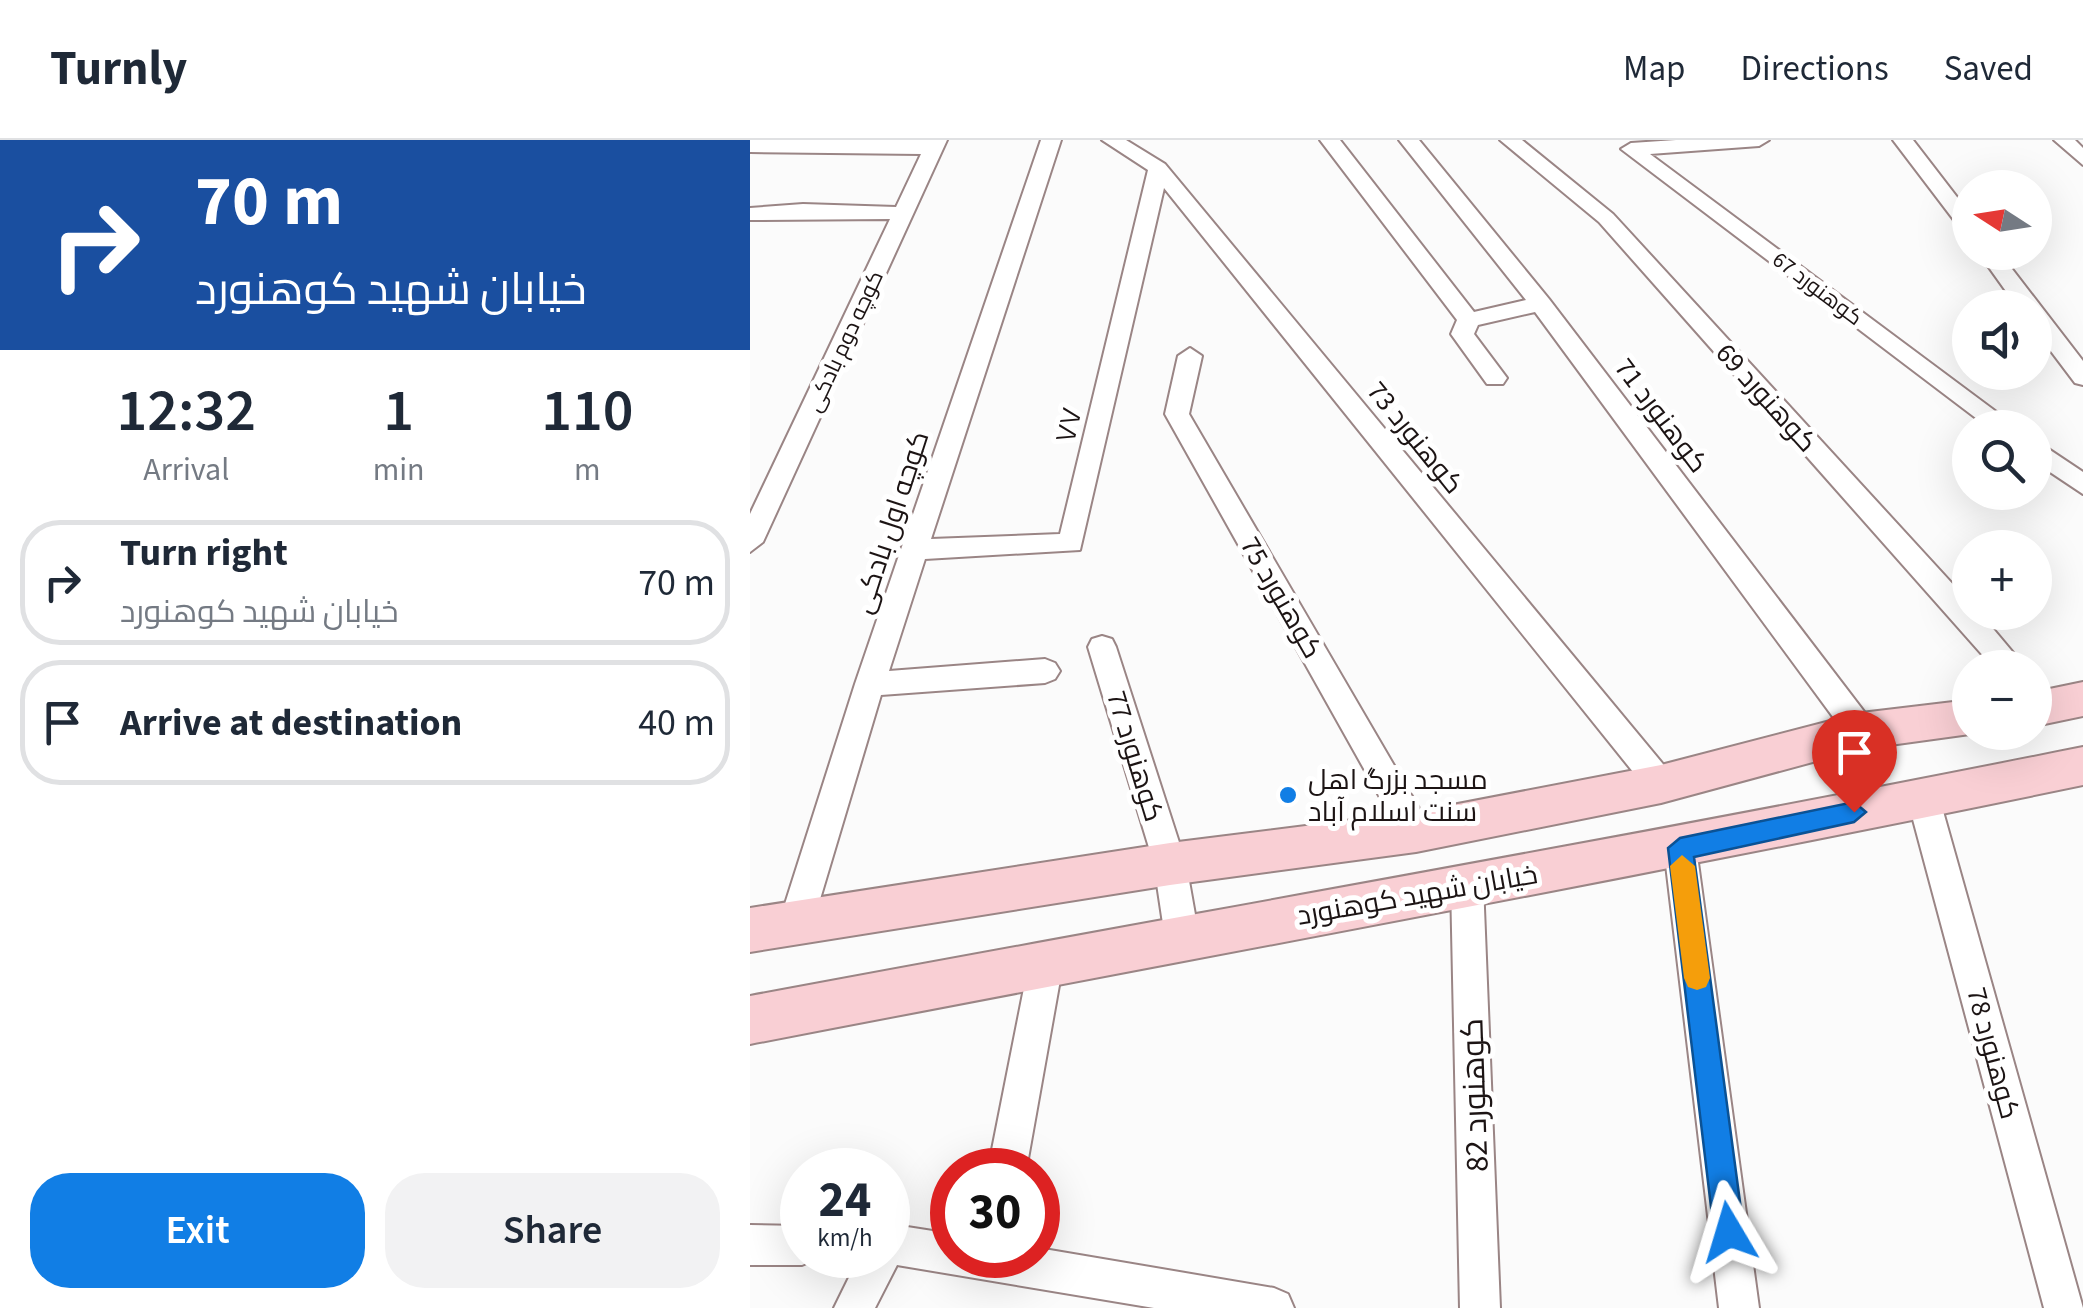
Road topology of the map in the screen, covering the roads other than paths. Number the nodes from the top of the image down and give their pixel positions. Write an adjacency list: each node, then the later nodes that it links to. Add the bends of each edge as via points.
1 (1052, 140): 26 (street, کوچه اول بادکی)
2 (1112, 140): 12 (street, کوهنورد 73)
3 (1330, 140): 17 (street)
4 (1409, 140): 16 (street, کوهنورد 71)
5 (1510, 140): 28 (street, کوهنورد 69, via 1606,218)
6 (1759, 140): 22 (street, کوهنورد 67, via 1631,149)
7 (1903, 140): 13 (street)
8 (2064, 140): 11 (street)
9 (935, 144): 10 (street); 14 (street, کوچه دوم بادکی)
10 (750, 146)
11 (2083, 160)
12 (1158, 168): 26 (street, ۷۷, via 1071,544); 34 (street, کوهنورد 73)
13 (1952, 204)
14 (904, 213): 15 (street); 25 (street, کوچه دوم بادکی)
15 (750, 214)
16 (1541, 304): 17 (street); 32 (street, کوهنورد 71)
17 (1469, 320): 21 (street, via 1462,334)
18 (2052, 336): 20 (street)
19 (1190, 356): 36 (street, کوهنورد 75, via 1177,414)
20 (2083, 377)
21 (1496, 378)
22 (1982, 410)
23 (2052, 462): 24 (street)
24 (2083, 485)
25 (750, 542)
26 (914, 550): 30 (street, کوچه اول بادکی)
27 (1102, 647): 38 (street, کوهنورد 77)
28 (1996, 650)
29 (1045, 671): 30 (street)
30 (870, 684): 40 (street, کوچه اول بادکی)
31 (1952, 719): 32 (main road)
32 (1861, 730): 34 (main road)
33 (2083, 766): 35 (main road, خیابان شهید کوهنورد)
34 (1661, 784): 36 (main road)
35 (1923, 797): 37 (main road, خیابان شهید کوهنورد); 55 (street, کوهنورد 78)
36 (1416, 832): 38 (main road)
37 (1680, 848): 39 (main road, خیابان شهید کوهنورد); 54 (street)
38 (1170, 864): 40 (main road); 42 (street, کوهنورد 77)
39 (1467, 883): 42 (main road, خیابان شهید کوهنورد); 53 (street, کوهنورد 82)
40 (795, 926): 41 (main road)
41 (750, 930)
42 (1182, 937): 43 (main road, خیابان شهید کوهنورد)
43 (1046, 963): 44 (main road, خیابان شهید کوهنورد); 45 (street)
44 (750, 1020)
45 (1012, 1148)
46 (750, 1245): 47 (street)
47 (780, 1245)
48 (1060, 1277): 50 (street)
49 (869, 1278): 51 (street)
50 (1140, 1296): 52 (street)
51 (854, 1308)
52 (1274, 1308)
53 (1480, 1308)
54 (1739, 1308)
55 (2064, 1308)

